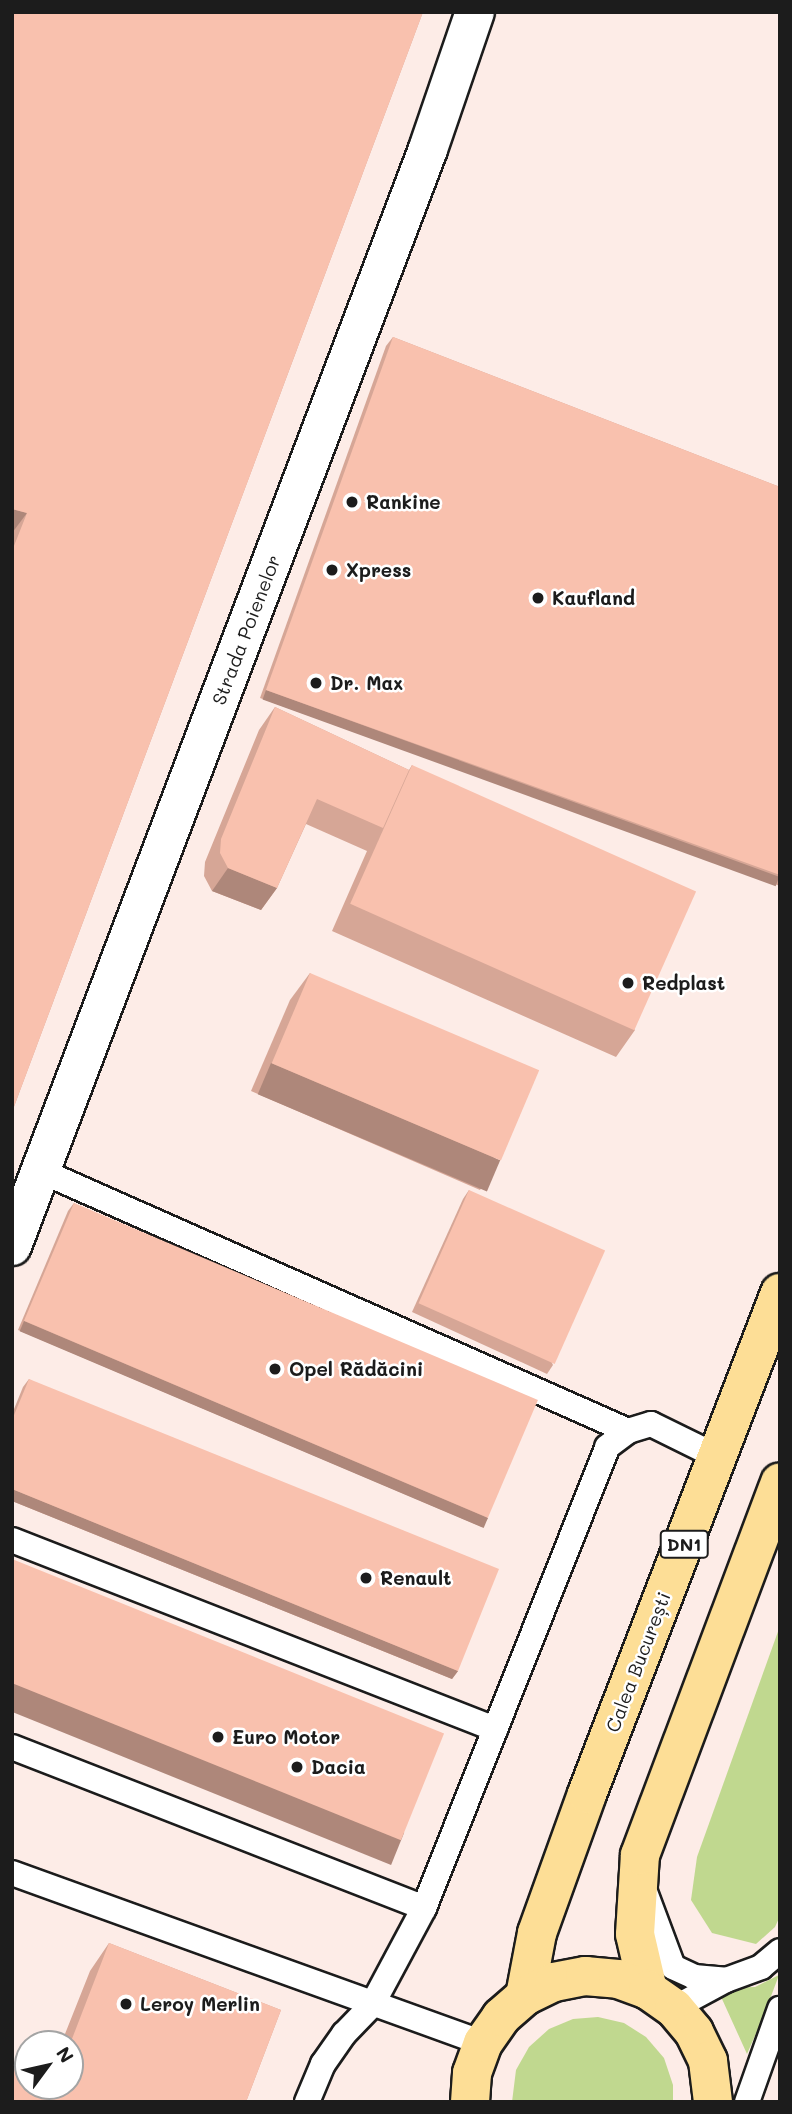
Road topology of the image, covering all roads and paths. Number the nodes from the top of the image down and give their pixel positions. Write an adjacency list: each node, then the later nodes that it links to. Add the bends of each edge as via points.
1 (475, 12): 2 (street, Strada Poienelor, via 428,149)
2 (41, 1171): 3 (street, Strada Poienelor); 5 (lane)
3 (12, 1246)
4 (780, 1293): 6 (main road, Calea București / DN1)
5 (628, 1431): 6 (lane, via 651,1424); 9 (lane, via 607,1447)
6 (718, 1457): 16 (main road, Calea București / DN1, via 541,1920 529,1959)
7 (780, 1482): 11 (main road)
8 (12, 1540): 9 (lane)
9 (495, 1729): 13 (lane)
10 (12, 1747): 13 (lane)
11 (640, 1855): 15 (lane, via 646,1898 673,1967 694,1977); 17 (main road, via 635,1934)
12 (12, 1872): 18 (lane)
13 (424, 1908): 18 (lane)
14 (780, 1951): 15 (lane, via 761,1968)
15 (726, 1980): 17 (lane)
16 (525, 1996): 17 (main road, via 554,1982 586,1976 618,1979); 20 (main road, via 501,2017)
17 (661, 1999): 22 (main road, via 699,2042)
18 (372, 2005): 20 (lane); 23 (lane, via 323,2064)
19 (780, 2009): 21 (lane)
20 (482, 2043): 24 (main road, via 472,2073)
21 (764, 2052): 22 (lane); 22 (lane)
22 (724, 2099)
23 (307, 2102)
24 (470, 2102)

